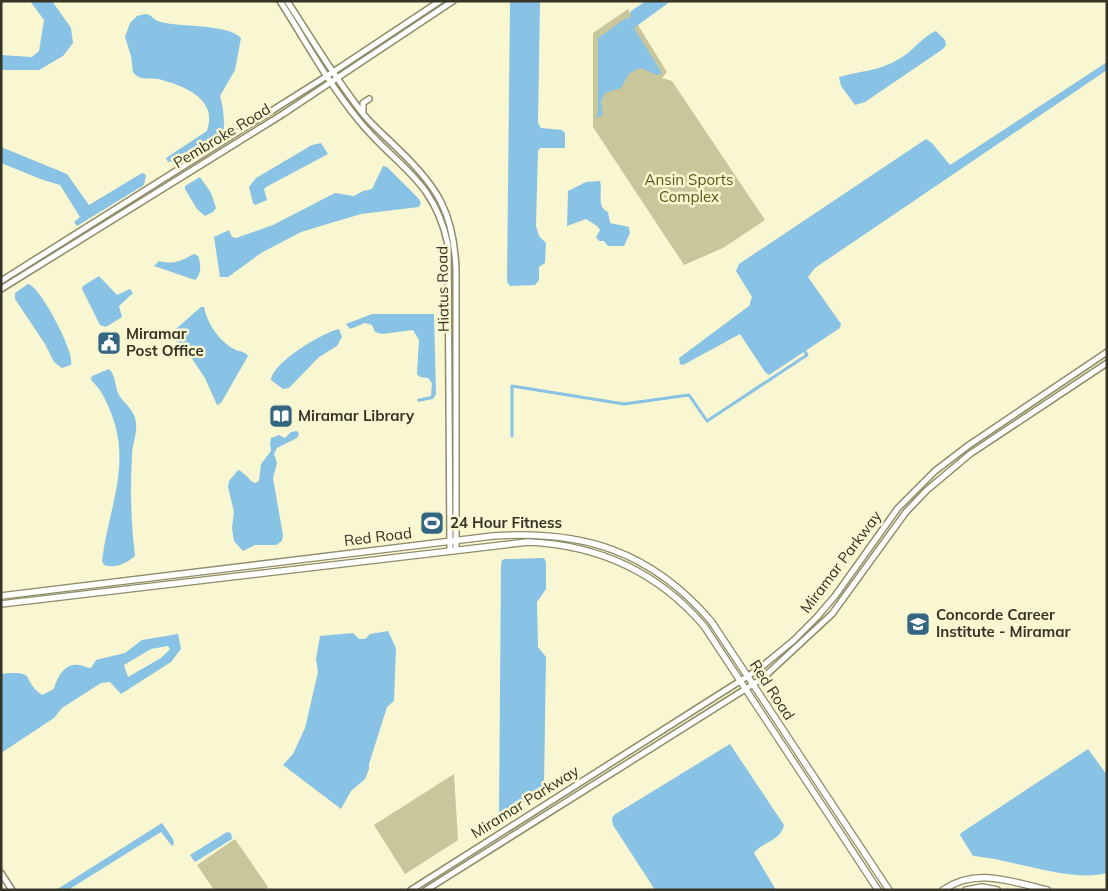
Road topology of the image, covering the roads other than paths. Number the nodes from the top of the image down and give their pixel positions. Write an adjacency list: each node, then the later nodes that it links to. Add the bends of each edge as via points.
1 (280, 1): 8 (main road, Hiatus Road)
2 (287, 1): 7 (main road, Hiatus Road)
3 (440, 1): 5 (main road, Pembroke Road)
4 (453, 1): 6 (main road, Pembroke Road)
5 (421, 14): 6 (main road); 7 (main road, Pembroke Road)
6 (425, 21): 9 (main road, Pembroke Road)
7 (334, 72): 8 (main road, Pembroke Road); 9 (main road, Hiatus Road)
8 (327, 76): 10 (main road, Hiatus Road); 15 (main road, Pembroke Road)
9 (338, 78): 10 (main road, Pembroke Road); 12 (main road, Hiatus Road)
10 (331, 82): 14 (main road, Hiatus Road, via 356,118); 16 (main road, Pembroke Road)
11 (369, 99): 12 (main road, via 363,104)
12 (364, 115): 13 (main road, Hiatus Road)
13 (426, 180): 14 (main road); 19 (main road, Hiatus Road, via 445,208 455,246)
14 (421, 185): 20 (main road, Hiatus Road, via 441,216 448,245)
15 (1, 280)
16 (1, 289)
17 (1107, 352): 29 (main road, Miramar Parkway, via 969,445 927,478 898,508)
18 (1107, 363): 30 (main road, Miramar Parkway, via 970,454 927,490 906,512 848,595)
19 (456, 541): 20 (highway, Red Road); 21 (main road, Hiatus Road); 24 (highway, Red Road, via 549,535 579,539 613,549)
20 (449, 542): 22 (main road, Hiatus Road); 27 (highway, Red Road)
21 (456, 548): 22 (highway, Red Road); 23 (highway, Red Road, via 528,542 578,547)
22 (450, 549): 28 (highway, Red Road)
23 (596, 553): 24 (highway, via 604,552); 25 (highway, Red Road)
24 (638, 562): 26 (highway, Red Road)
25 (633, 568): 26 (highway, via 647,570 672,588); 32 (highway, Red Road, via 662,586 696,618)
26 (678, 588): 31 (highway, Red Road, via 711,621)
27 (1, 596)
28 (1, 604)
29 (812, 622): 30 (main road); 31 (main road, Miramar Parkway)
30 (818, 628): 33 (main road, Miramar Parkway)
31 (748, 676): 32 (main road, Miramar Parkway); 33 (highway, Red Road)
32 (741, 681): 34 (highway, Red Road); 37 (main road, Miramar Parkway)
33 (754, 684): 34 (main road, Miramar Parkway); 40 (highway, Red Road)
34 (746, 689): 38 (main road, Miramar Parkway); 39 (highway, Red Road)
35 (1, 873): 36 (main road)
36 (12, 890)
37 (411, 890)
38 (426, 890)
39 (878, 890)
40 (889, 890)
41 (943, 890): 44 (highway, via 963,879 984,876)
42 (966, 890): 43 (highway, via 982,887)
43 (998, 890)
44 (1047, 890)

